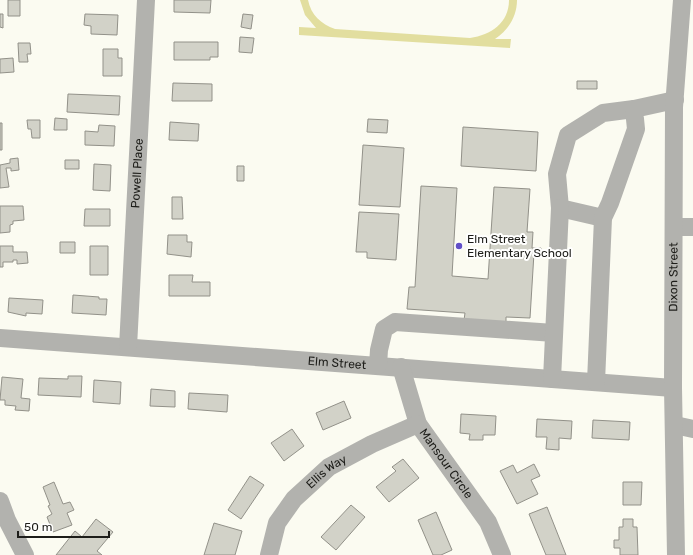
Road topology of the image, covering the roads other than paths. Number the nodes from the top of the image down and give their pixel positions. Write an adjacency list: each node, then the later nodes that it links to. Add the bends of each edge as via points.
1 (146, 0): 11 (street, Powell Place)
2 (682, 0): 3 (street, Dixon Street)
3 (675, 100): 4 (street); 7 (street, Dixon Street)
4 (634, 109): 5 (street, via 603,113 568,135 557,174); 6 (street, via 636,129)
5 (560, 208): 6 (street); 9 (street)
6 (603, 218): 15 (street)
7 (674, 227): 8 (street); 16 (street, Dixon Street)
8 (693, 227)
9 (554, 333): 12 (street, via 395,322 384,328); 14 (street)
10 (0, 338): 11 (street, Elm Street)
11 (128, 347): 12 (street, Elm Street)
12 (378, 365): 13 (street, Elm Street)
13 (402, 367): 14 (street, Elm Street); 17 (street, Mansour Circle)
14 (552, 379): 15 (street, Elm Street)
15 (596, 382): 16 (street, Elm Street)
16 (673, 388): 18 (street, Dixon Street)
17 (418, 424): 22 (street, Ellis Way, via 372,444 329,467 294,499 277,523); 23 (street, Mansour Circle, via 488,522)
18 (674, 424): 19 (street); 24 (street, Dixon Street)
19 (693, 429)
20 (0, 501): 21 (street, via 6,520)
21 (25, 555)
22 (269, 555)
23 (502, 555)
24 (676, 555)

